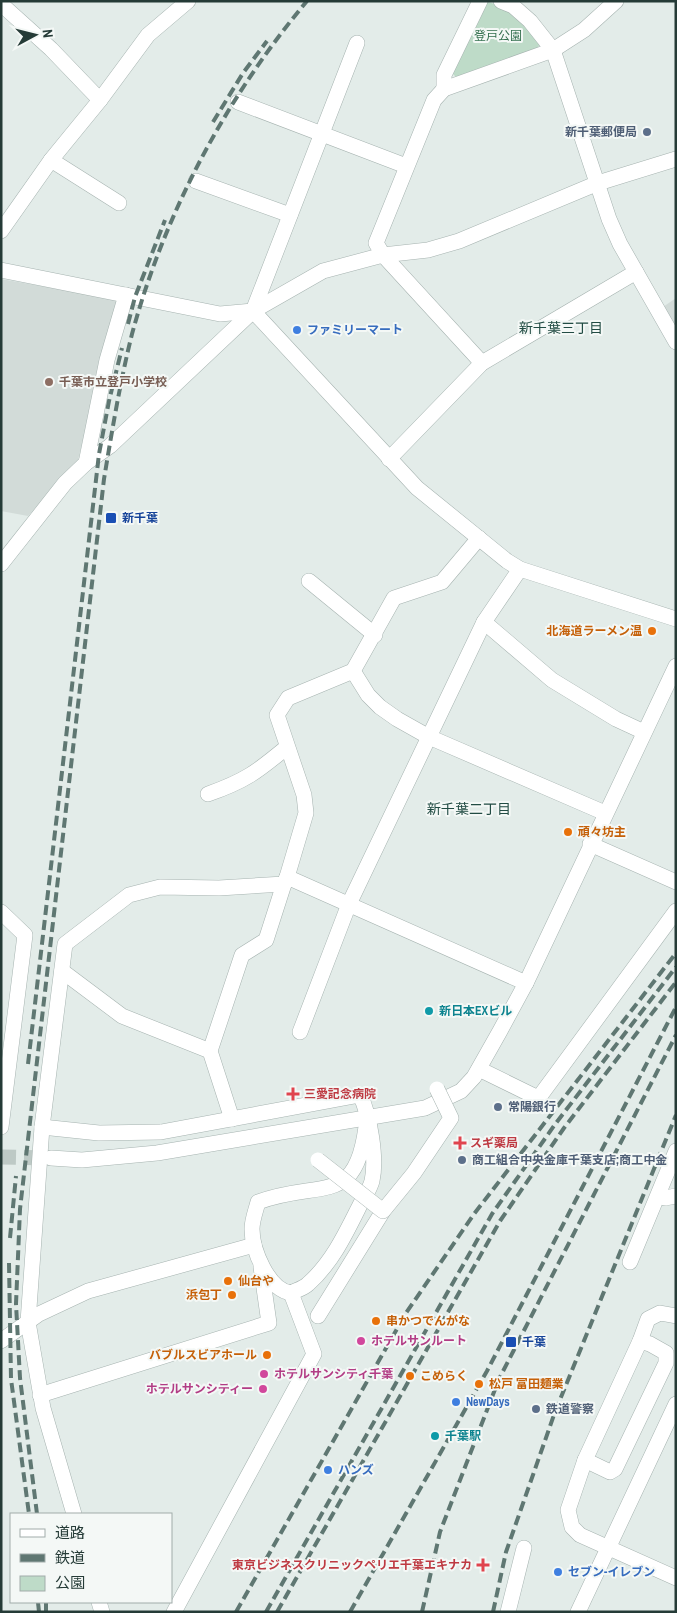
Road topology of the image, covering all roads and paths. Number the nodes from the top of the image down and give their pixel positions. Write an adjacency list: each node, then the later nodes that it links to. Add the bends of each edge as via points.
1 (188, 1): 9 (street, via 148,35)
2 (480, 1): 8 (street, via 444,76)
3 (501, 1): 7 (street, via 519,11)
4 (616, 1): 7 (street, via 584,30)
5 (1, 4): 9 (street)
6 (357, 43): 11 (street)
7 (553, 50): 8 (street); 16 (street)
8 (444, 89): 14 (street, via 434,100)
9 (100, 100): 13 (street)
10 (238, 102): 11 (street)
11 (321, 134): 14 (street); 18 (street)
12 (676, 159): 16 (street)
13 (51, 160): 17 (street); 19 (street)
14 (406, 166): 20 (street, via 376,243)
15 (196, 181): 18 (street)
16 (598, 183): 20 (street, via 459,242 428,250); 22 (street, via 616,236)
17 (119, 203)
18 (290, 215): 24 (street)
19 (1, 231)
20 (383, 255): 24 (street, via 323,271); 26 (street)
21 (1, 270): 23 (street)
22 (636, 272): 25 (street); 26 (street)
23 (126, 295): 24 (street, via 220,314); 28 (street)
24 (252, 311): 27 (street); 28 (street, via 110,446)
25 (676, 342)
26 (482, 363): 27 (street)
27 (389, 459): 29 (street, via 417,488)
28 (86, 463): 31 (street, via 65,483)
29 (479, 538): 33 (street); 37 (street, via 442,582 394,598)
30 (1, 543): 31 (street)
31 (17, 544): 32 (street)
32 (1, 564)
33 (520, 569): 35 (street); 36 (street)
34 (309, 581): 37 (street)
35 (676, 619)
36 (484, 622): 40 (street, via 552,680); 41 (street)
37 (375, 634): 39 (street)
38 (676, 666): 40 (street)
39 (353, 671): 41 (street, via 380,707); 42 (street, via 288,698 277,714)
40 (644, 732): 44 (street)
41 (429, 737): 44 (street); 48 (street)
42 (287, 747): 43 (street, via 241,782); 46 (street, via 304,795 306,813)
43 (208, 794)
44 (605, 813): 45 (street)
45 (590, 844): 47 (street); 52 (street)
46 (285, 880): 48 (street); 51 (street, via 219,888 160,888 129,895 65,944); 55 (street, via 266,940 242,955)
47 (676, 882)
48 (349, 904): 52 (street); 53 (street)
49 (676, 911): 56 (street, via 540,1096 536,1097)
50 (1, 912): 54 (street, via 24,935)
51 (62, 971): 55 (street, via 122,1016); 60 (street)
52 (526, 983): 56 (street)
53 (300, 1032)
54 (6, 1037): 61 (street)
55 (210, 1051): 58 (street)
56 (479, 1069): 59 (street, via 461,1091 448,1099 426,1108)
57 (437, 1090): 67 (street, bridge, via 451,1118 414,1173)
58 (232, 1118): 59 (street, via 341,1100 354,1095 360,1095); 60 (street, via 161,1132 99,1133)
59 (367, 1118): 63 (street, via 157,1153 82,1160); 68 (street, via 364,1145 348,1178 332,1187 258,1202 252,1227); 71 (street, via 374,1160 372,1182 332,1257 307,1286)
60 (42, 1127): 74 (street)
61 (1, 1128)
62 (676, 1151): 65 (street)
63 (51, 1158)
64 (318, 1160): 67 (street, bridge)
65 (660, 1192): 66 (street, via 665,1198); 69 (street)
66 (676, 1196)
67 (383, 1211): 72 (street)
68 (254, 1245): 70 (street); 74 (street, via 88,1291)
69 (630, 1262)
70 (261, 1265): 71 (street, via 274,1283); 77 (street, via 269,1322)
71 (291, 1293): 84 (street, via 314,1354)
72 (318, 1316)
73 (676, 1316): 76 (street, via 668,1313 648,1319)
74 (28, 1322): 75 (street); 77 (street)
75 (1, 1341)
76 (640, 1341): 79 (street); 79 (street, via 666,1353 666,1363 615,1469 610,1472)
77 (40, 1394): 80 (street)
78 (676, 1404): 81 (street)
79 (585, 1460): 81 (street, via 568,1510 569,1518 580,1535)
80 (74, 1513)
81 (608, 1547): 83 (street); 86 (street)
82 (524, 1548): 85 (street)
83 (676, 1578)
84 (174, 1612)
85 (508, 1612)
86 (578, 1612)

